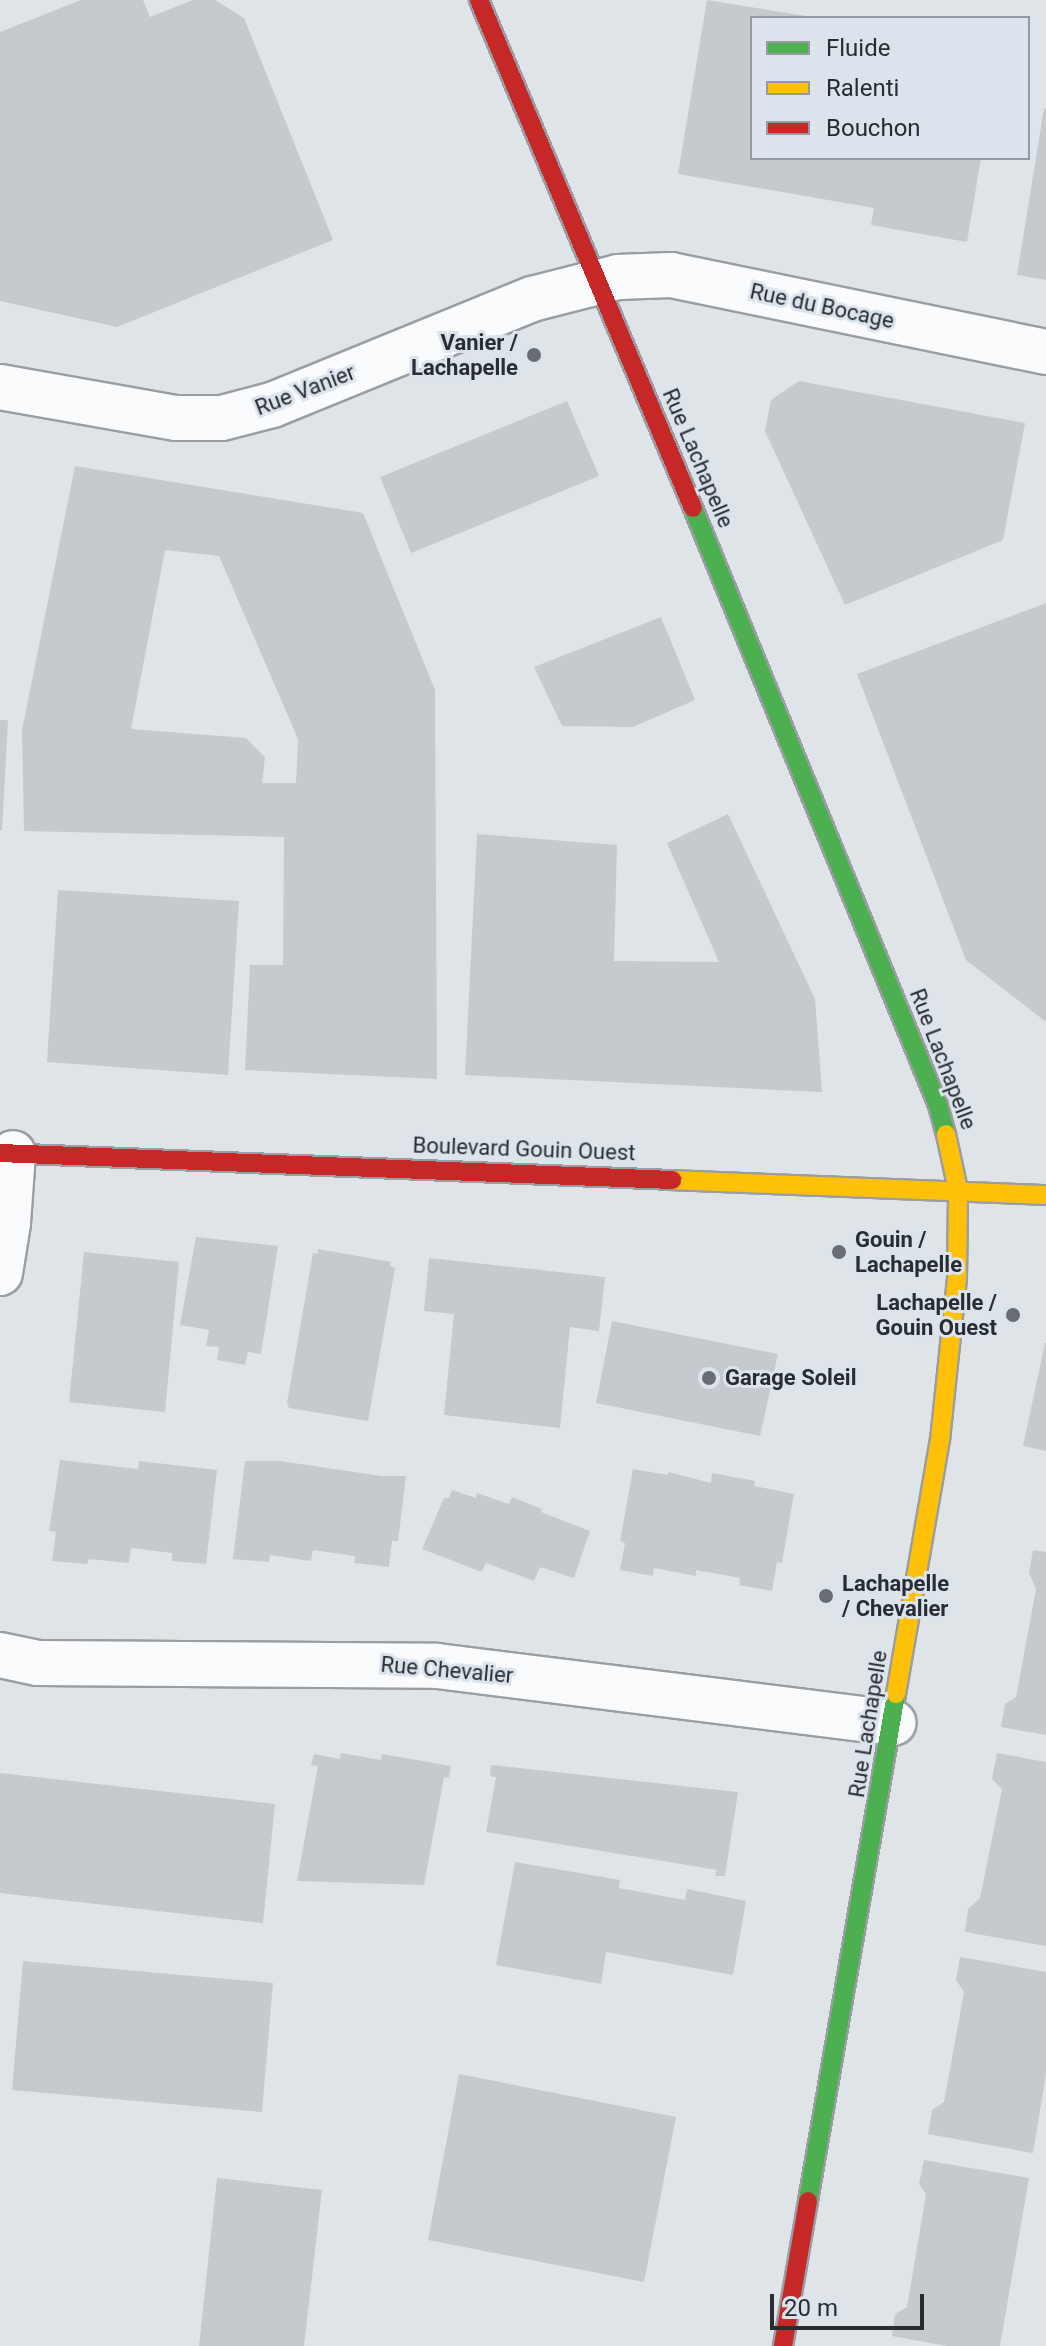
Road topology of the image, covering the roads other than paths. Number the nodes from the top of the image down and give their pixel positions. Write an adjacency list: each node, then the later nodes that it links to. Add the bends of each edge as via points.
1 (479, 0): 2 (main road, Rue Lachapelle)
2 (598, 283): 3 (street, Rue du Bocage, via 671,275); 4 (street, Rue Vanier, via 532,299 272,405 222,418 176,418); 6 (main road, Rue Lachapelle, via 938,1105)
3 (1046, 352)
4 (0, 387)
5 (7, 1153): 6 (main road, Boulevard Gouin Ouest); 8 (street, via 8,1223)
6 (958, 1190): 7 (main road, Boulevard Gouin Ouest); 10 (main road, Rue Lachapelle, via 957,1278 946,1393)
7 (1046, 1195)
8 (0, 1273)
9 (0, 1655): 10 (street, Rue Chevalier, via 38,1663 437,1666)
10 (893, 1723): 11 (main road, Rue Lachapelle)
11 (783, 2346)

